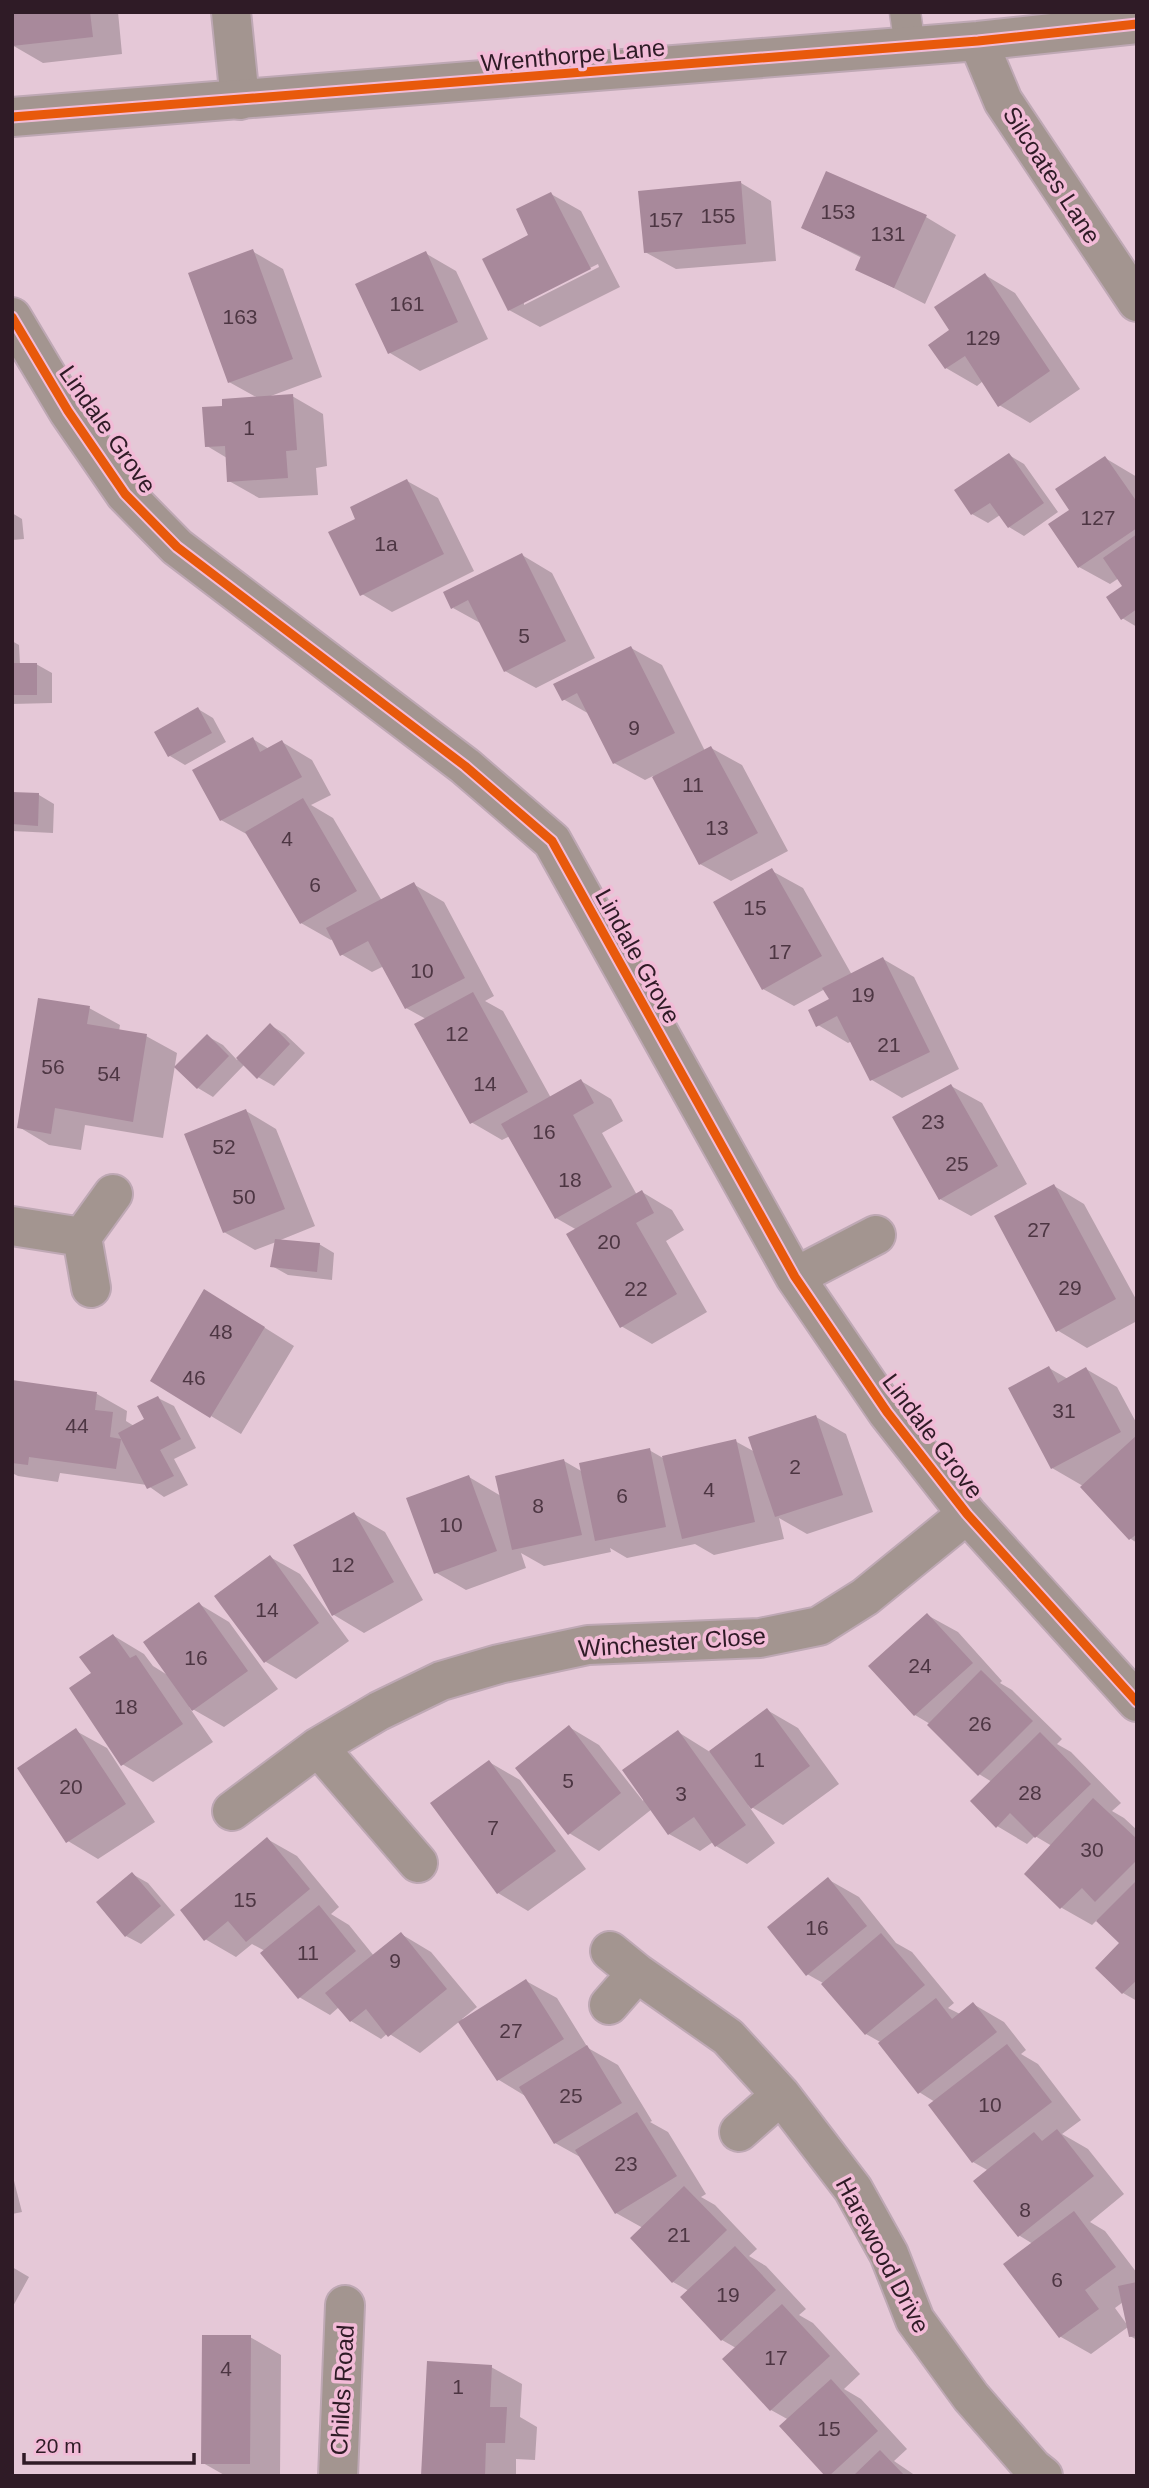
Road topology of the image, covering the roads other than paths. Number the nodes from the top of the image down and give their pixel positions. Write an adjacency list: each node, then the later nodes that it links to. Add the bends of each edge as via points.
1 (231, 12): 5 (street)
2 (1137, 24): 4 (street, Wrenthorpe Lane)
3 (907, 29): 4 (street, Wrenthorpe Lane); 5 (street, Wrenthorpe Lane)
4 (978, 41): 7 (street, Silcoates Lane, via 1003,101)
5 (240, 100): 6 (street, Wrenthorpe Lane)
6 (12, 117)
7 (1137, 302)
8 (12, 317): 13 (street, Lindale Grove, via 125,494 177,547 454,758 552,841)
9 (113, 1194): 12 (street)
10 (12, 1226): 12 (street)
11 (876, 1235): 13 (street)
12 (82, 1237): 14 (street)
13 (795, 1277): 15 (street, Lindale Grove, via 887,1412)
14 (91, 1288)
15 (967, 1514): 16 (street, Lindale Grove); 17 (street, Winchester Close, via 865,1597 819,1626 760,1638 588,1646 499,1664 441,1681)
16 (1137, 1702)
17 (318, 1747): 18 (street, Winchester Close); 19 (street)
18 (232, 1811)
19 (418, 1863)
20 (609, 2005): 21 (street, Harewood Drive, via 623,1962 728,2037)
21 (781, 2095): 22 (street); 25 (street, Harewood Drive, via 853,2189 889,2254 915,2320 971,2397)
22 (739, 2132)
23 (345, 2305): 24 (street, Childs Road)
24 (338, 2476)
25 (1043, 2476)

